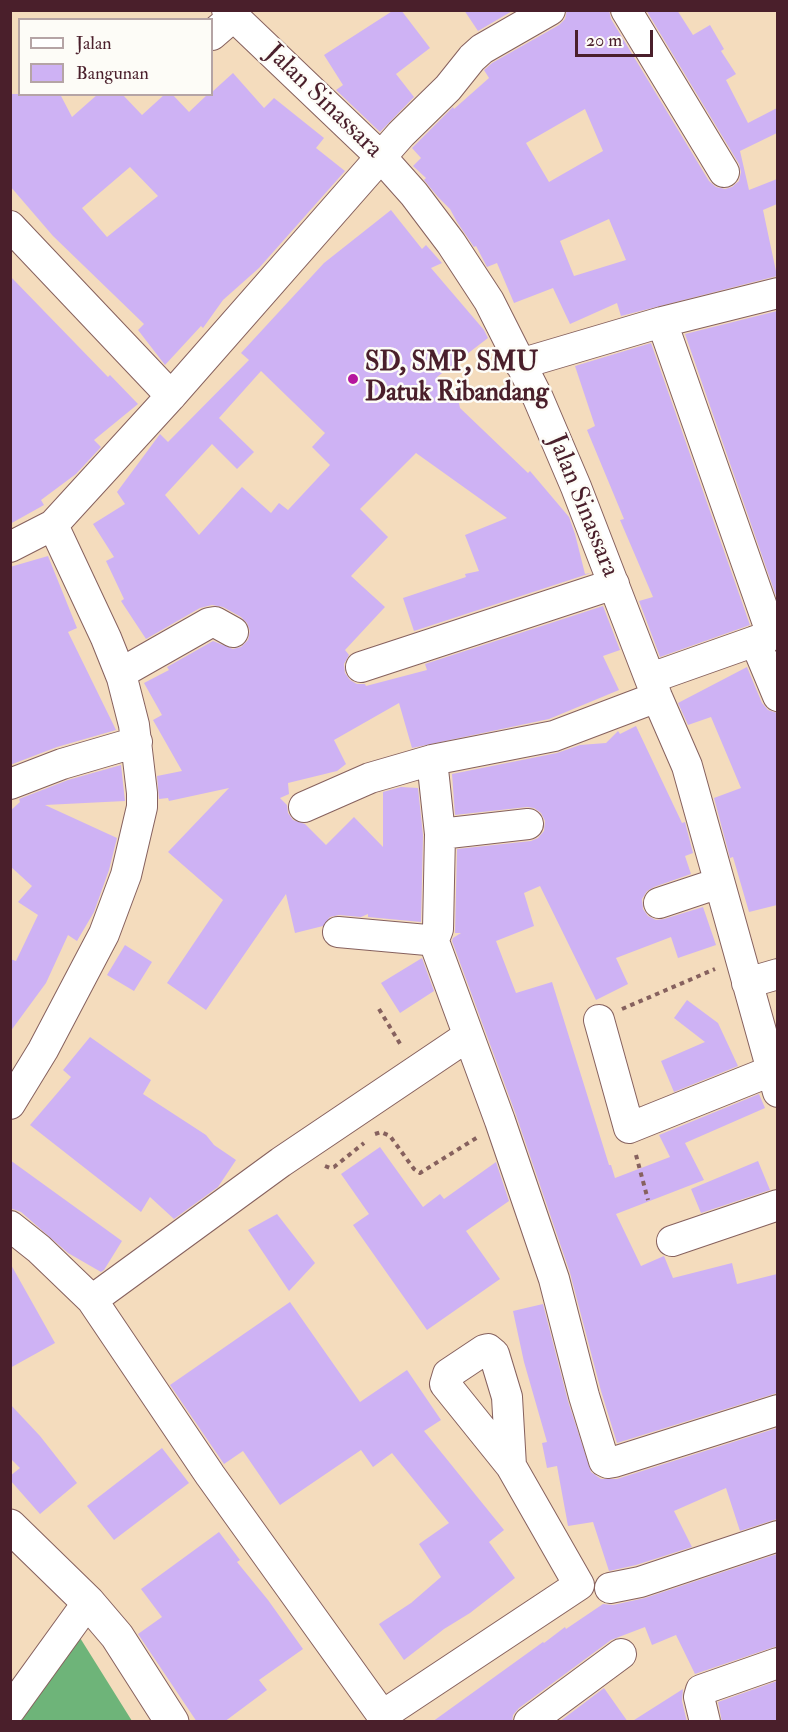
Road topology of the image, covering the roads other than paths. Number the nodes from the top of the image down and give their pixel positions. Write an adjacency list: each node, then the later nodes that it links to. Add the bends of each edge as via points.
1 (550, 10): 4 (street, via 477,53)
2 (626, 10): 5 (street)
3 (224, 21): 4 (street, Jalan Sinassara)
4 (381, 157): 9 (street, Jalan Sinassara, via 451,243 489,301); 10 (street)
5 (724, 172)
6 (10, 226): 10 (street)
7 (777, 293): 8 (street)
8 (662, 322): 9 (street); 15 (street)
9 (520, 364): 13 (street, Jalan Sinassara, via 538,398)
10 (171, 396): 11 (street)
11 (53, 525): 12 (street); 17 (street)
12 (10, 547)
13 (614, 584): 16 (street); 18 (street, Jalan Sinassara)
14 (233, 632): 17 (street, via 209,623)
15 (768, 636): 18 (street); 19 (street)
16 (361, 668)
17 (121, 673): 20 (street)
18 (654, 688): 21 (street, via 554,736); 26 (street, Jalan Sinassara, via 687,766)
19 (777, 696)
20 (137, 742): 22 (street); 35 (street, via 142,807 126,875 93,957)
21 (432, 760): 23 (street, via 370,778); 25 (street)
22 (10, 783)
23 (304, 807)
24 (528, 824): 25 (street)
25 (440, 834): 29 (street, via 438,929)
26 (719, 883): 27 (street); 30 (street, Jalan Sinassara)
27 (659, 903)
28 (338, 932): 29 (street)
29 (433, 942): 33 (street)
30 (744, 970): 31 (street); 34 (street, Jalan Sinassara)
31 (777, 974)
32 (599, 1020): 34 (street, via 628,1128)
33 (468, 1036): 39 (street, via 308,1143); 40 (street, via 554,1280 604,1461 614,1462)
34 (774, 1081)
35 (10, 1104)
36 (777, 1205): 38 (street)
37 (10, 1226): 39 (street)
38 (672, 1241)
39 (92, 1300): 49 (street, via 210,1475)
40 (777, 1410)
41 (511, 1466): 49 (street, via 579,1585)
42 (10, 1526): 45 (street)
43 (777, 1536): 44 (street, via 640,1582)
44 (610, 1588)
45 (88, 1602): 48 (street); 50 (street, via 117,1636)
46 (621, 1654): 51 (street)
47 (777, 1663): 52 (street, via 701,1690)
48 (10, 1710)
49 (385, 1718)
50 (172, 1722)
51 (529, 1722)
52 (705, 1722)

